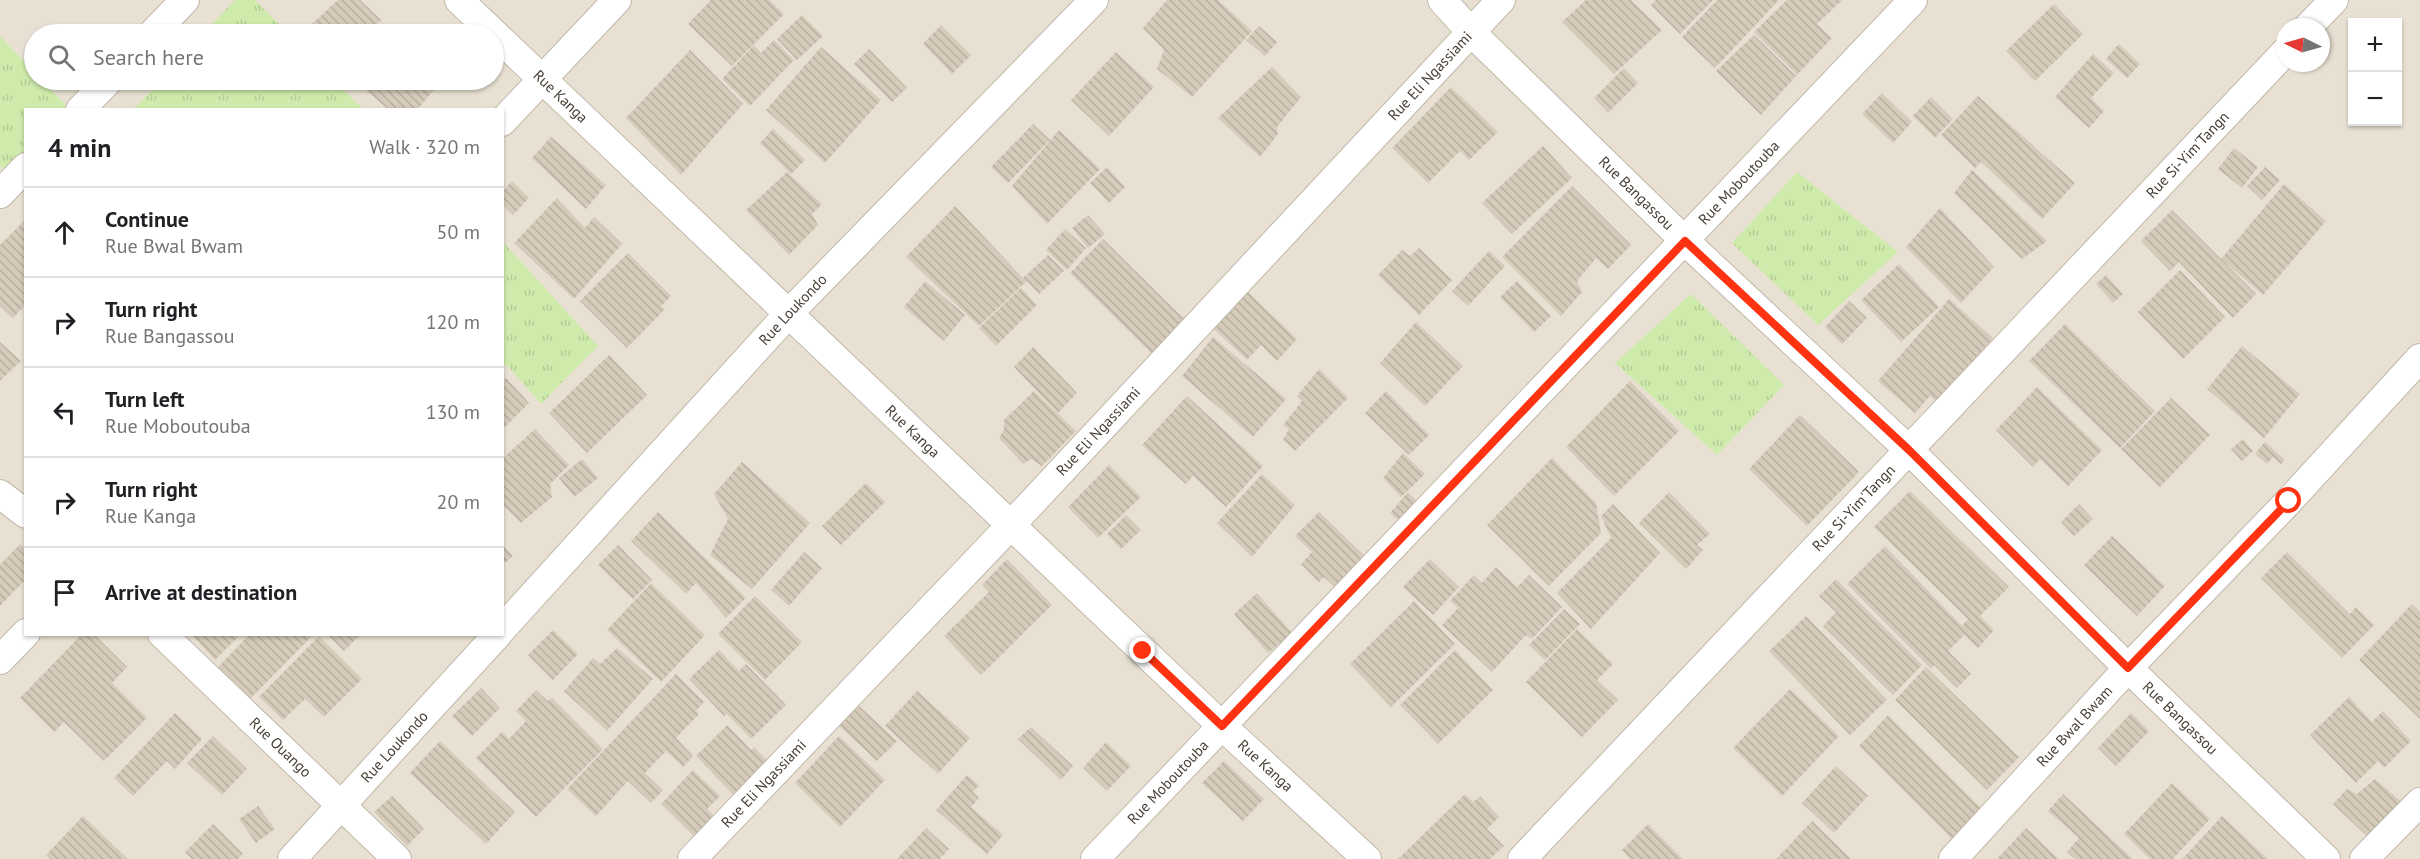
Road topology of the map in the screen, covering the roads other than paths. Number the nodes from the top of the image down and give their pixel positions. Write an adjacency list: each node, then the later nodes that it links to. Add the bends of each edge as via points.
1 (185, 0): 10 (street)
2 (459, 0): 11 (street, Rue Kanga)
3 (616, 0): 15 (street)
4 (1094, 0): 22 (street, Rue Loukondo)
5 (1442, 0): 12 (street, Rue Bangassou)
6 (1501, 0): 12 (street, Rue Eli Ngassiami)
7 (1913, 0): 21 (street, Rue Moboutouba)
8 (2334, 0): 9 (street)
9 (2317, 18)
10 (162, 24)
11 (484, 24)
12 (1470, 31): 21 (street, Rue Bangassou); 27 (street, Rue Eli Ngassiami)
13 (504, 43): 15 (street, Rue Kanga)
14 (2276, 62): 24 (street, Rue Si-Yim'Tangn)
15 (542, 80): 18 (street); 22 (street, Rue Kanga)
16 (99, 90): 17 (street)
17 (82, 108)
18 (504, 120)
19 (24, 169): 20 (street)
20 (0, 194)
21 (1685, 241): 24 (street, Rue Bangassou); 34 (street, Rue Moboutouba)
22 (789, 313): 27 (street, Rue Kanga); 28 (street, Rue Loukondo)
23 (2420, 358): 33 (street, Rue Bwal Bwam)
24 (1909, 450): 33 (street, Rue Bangassou); 42 (street, Rue Si-Yim'Tangn)
25 (0, 494): 26 (street)
26 (24, 512)
27 (1011, 525): 34 (street, Rue Kanga); 39 (street, Rue Eli Ngassiami)
28 (504, 627)
29 (24, 635): 32 (street)
30 (164, 636): 36 (street, Rue Ouango)
31 (496, 636): 36 (street, Rue Loukondo)
32 (0, 660)
33 (2128, 668): 43 (street, Rue Bwal Bwam); 44 (street, Rue Bangassou)
34 (1222, 726): 40 (street, Rue Moboutouba); 41 (street, Rue Kanga)
35 (2420, 802): 45 (street)
36 (343, 805): 37 (street, Rue Loukondo); 38 (street, Rue Ouango)
37 (292, 859)
38 (397, 859)
39 (692, 859)
40 (1095, 859)
41 (1367, 859)
42 (1522, 859)
43 (1953, 859)
44 (2326, 859)
45 (2364, 859)

